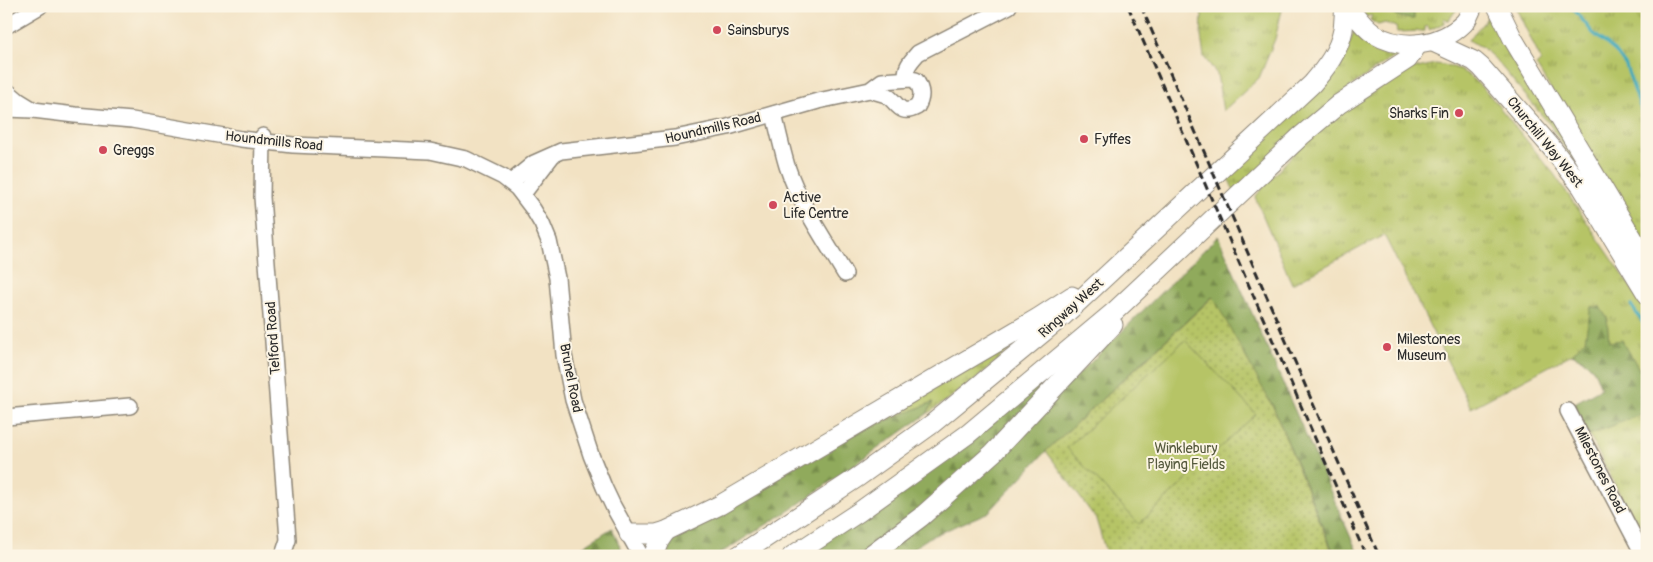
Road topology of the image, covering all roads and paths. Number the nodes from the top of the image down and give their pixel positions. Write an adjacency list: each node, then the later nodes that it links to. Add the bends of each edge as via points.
1 (40, 6): 6 (street)
2 (1009, 6): 8 (street, via 918,53 908,64)
3 (1346, 6): 7 (main road, via 1375,35 1397,43); 20 (main road, Ringway West, via 1337,49 1323,72)
4 (1473, 6): 7 (main road, via 1465,22 1446,36)
5 (1497, 6): 19 (main road, Churchill Way West, via 1513,40)
6 (6, 26)
7 (1426, 43): 18 (main road, Ringway West, via 1301,136); 22 (main road, Churchill Way West, via 1481,67 1551,146 1582,187)
8 (906, 79): 10 (street, Houndmills Road, via 882,81); 10 (street, via 916,80 922,95 917,106 910,110 901,109 888,96)
9 (6, 90): 12 (street, Houndmills Road)
10 (870, 90): 13 (street, Houndmills Road, via 818,100)
11 (6, 109): 12 (street, Houndmills Road)
12 (33, 110): 14 (street, Houndmills Road)
13 (774, 114): 15 (street, Houndmills Road, via 675,138); 21 (street, via 792,179)
14 (263, 139): 16 (street, Houndmills Road, via 293,145 430,151 466,159); 28 (street, Telford Road, via 262,197)
15 (554, 153): 16 (street, Houndmills Road, via 534,163); 17 (street)
16 (511, 182): 17 (street, Houndmills Road)
17 (523, 194): 27 (street, Brunel Road, via 542,224 554,258 565,362 573,400 608,495)
18 (1190, 241): 32 (main road, Ringway West, via 1115,311 968,434); 33 (main road, via 993,453 921,517)
19 (1647, 262)
20 (1114, 269): 26 (main road, via 1038,318 728,500); 31 (main road, Ringway West, via 1062,318 932,424)
21 (845, 274)
22 (1647, 294)
23 (130, 406): 25 (street)
24 (1568, 411): 34 (street, Milestones Road)
25 (6, 416)
26 (666, 531): 27 (main road); 30 (main road)
27 (629, 534): 29 (street, Brunel Road)
28 (289, 543)
29 (641, 556)
30 (653, 556)
31 (738, 556)
32 (792, 556)
33 (869, 556)
34 (1644, 556)

